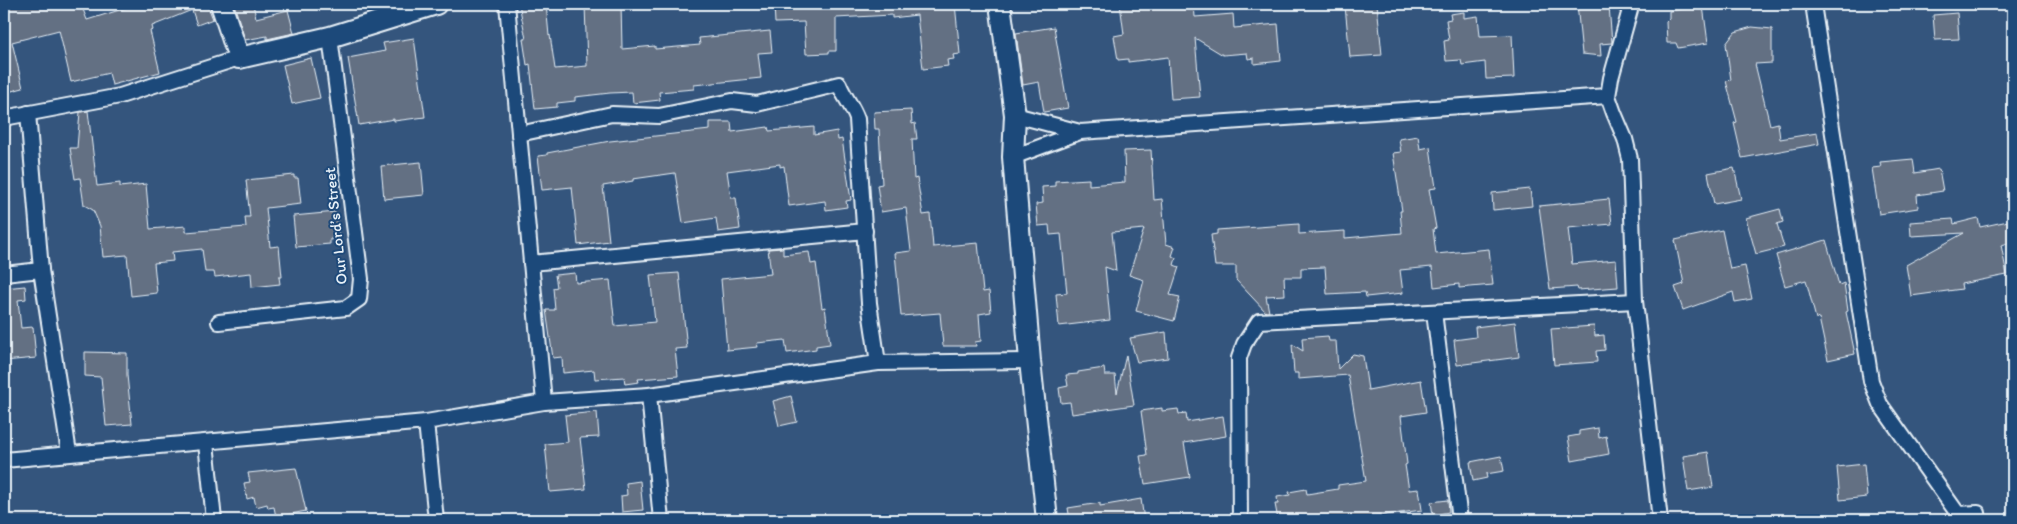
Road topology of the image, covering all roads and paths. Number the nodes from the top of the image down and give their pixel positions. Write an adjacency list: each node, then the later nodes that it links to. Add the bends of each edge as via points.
1 (220, 4): 8 (street)
2 (436, 4): 7 (street)
3 (506, 4): 14 (street)
4 (1000, 4): 11 (street)
5 (1624, 4): 9 (street, via 1630,10)
6 (1813, 4): 38 (street, via 1871,380 1880,404 1958,514 1978,513)
7 (330, 37): 8 (street); 22 (street, Our Lord’s Street, via 361,279 359,299 346,308)
8 (239, 58): 10 (street, via 120,96)
9 (1608, 96): 13 (street); 20 (street, via 1630,159)
10 (28, 113): 12 (street); 18 (street)
11 (1015, 115): 13 (street); 15 (street)
12 (4, 118)
13 (1080, 132): 15 (street)
14 (519, 134): 16 (street, via 612,114 659,116 732,101 757,104 838,84 857,119); 17 (street)
15 (1014, 158): 23 (street)
16 (865, 231): 17 (street); 24 (street, via 869,303)
17 (531, 263): 26 (street)
18 (41, 270): 19 (street); 29 (street)
19 (4, 274)
20 (1635, 301): 21 (street); 37 (street)
21 (1434, 312): 35 (street, via 1259,321 1238,358); 36 (street)
22 (219, 322)
23 (1030, 361): 24 (street); 34 (street)
24 (878, 363): 25 (street)
25 (648, 395): 26 (street); 33 (street)
26 (544, 402): 27 (street)
27 (426, 422): 28 (street); 32 (street)
28 (206, 443): 29 (street); 31 (street)
29 (69, 453): 30 (street)
30 (4, 460)
31 (214, 520)
32 (436, 520)
33 (661, 520)
34 (1047, 520)
35 (1240, 520)
36 (1460, 520)
37 (1660, 520)
38 (1979, 520)

